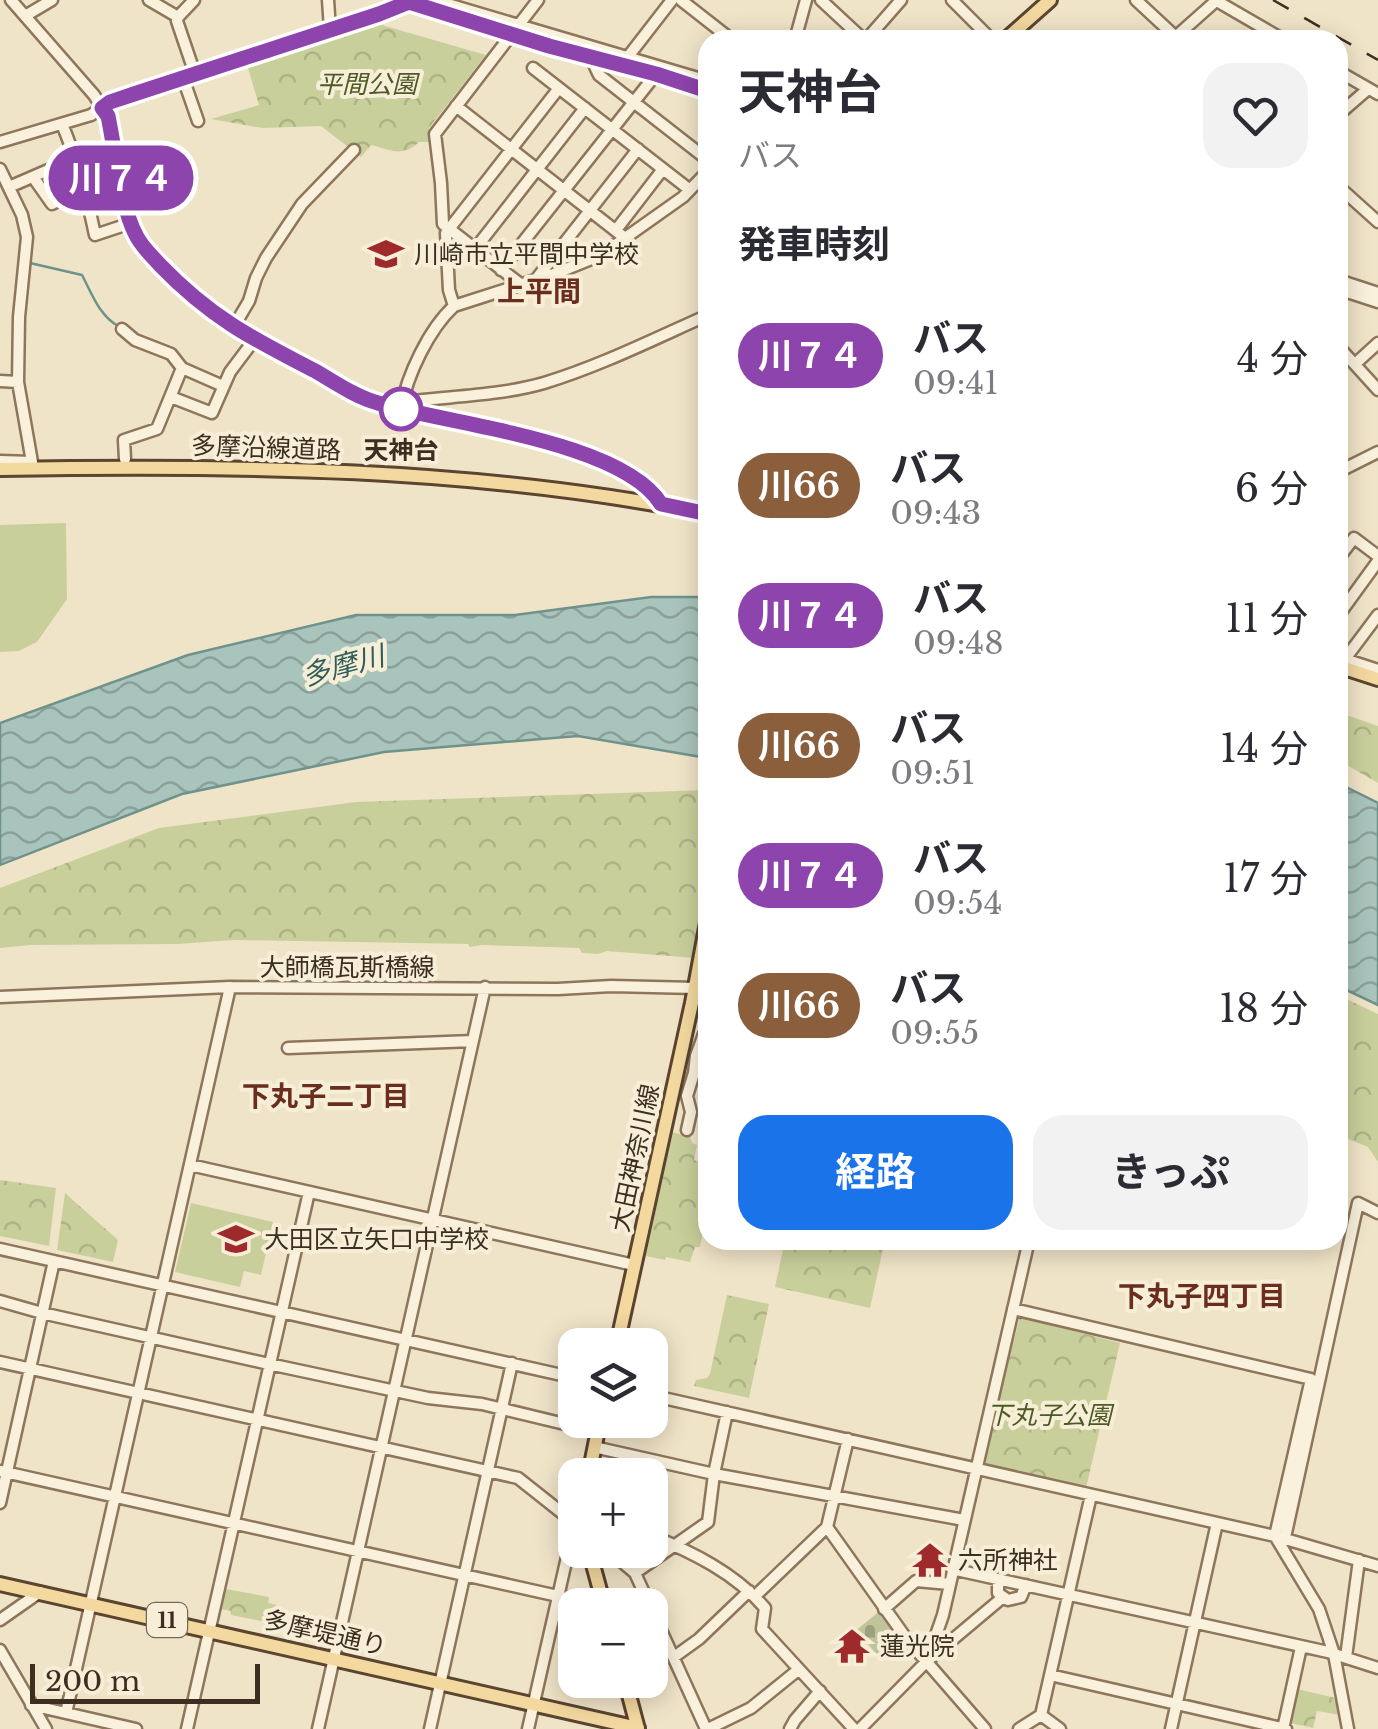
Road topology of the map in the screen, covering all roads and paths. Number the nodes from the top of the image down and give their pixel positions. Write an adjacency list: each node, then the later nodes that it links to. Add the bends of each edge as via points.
1 (11, 0): 19 (street)
2 (52, 0): 19 (street)
3 (149, 0): 20 (street)
4 (194, 0): 20 (street)
5 (328, 0): 22 (street)
6 (409, 0): 21 (street); 22 (street)
7 (434, 0): 18 (street)
8 (538, 0): 21 (street)
9 (672, 0): 33 (street)
10 (681, 0): 23 (street)
11 (806, 0): 24 (street)
12 (821, 0): 25 (street)
13 (901, 0): 26 (street)
14 (952, 0): 27 (street)
15 (1050, 0): 28 (main road)
16 (1136, 0): 29 (street)
17 (1216, 0): 30 (street); 31 (street)
18 (468, 4): 21 (street)
19 (25, 16): 45 (street)
20 (178, 17): 35 (street)
21 (515, 29): 32 (street); 33 (street); 44 (street)
22 (330, 30): 35 (street)
23 (719, 30)
24 (798, 30)
25 (854, 30)
26 (874, 30)
27 (982, 30)
28 (1016, 30)
29 (1167, 30)
30 (1185, 30)
31 (1267, 30)
32 (591, 58): 36 (street); 43 (street, via 599,75)
33 (627, 58): 39 (street)
34 (533, 68): 41 (street)
35 (196, 74): 38 (street)
36 (656, 74): 40 (street); 43 (street)
37 (1348, 77): 42 (street)
38 (183, 78): 45 (street); 48 (street)
39 (698, 78)
40 (698, 87)
41 (559, 88): 46 (street); 53 (street)
42 (1373, 91): 47 (street)
43 (632, 102): 50 (street); 56 (street)
44 (456, 106): 53 (street); 71 (street, via 435,134)
45 (102, 108): 49 (street); 52 (street)
46 (584, 108): 50 (street); 59 (street)
47 (1348, 109)
48 (198, 120)
49 (62, 124): 51 (street); 57 (street)
50 (611, 128): 54 (street); 65 (street)
51 (0, 142)
52 (114, 146): 57 (street); 70 (street)
53 (511, 149): 59 (street); 71 (street)
54 (638, 149): 60 (street); 68 (street)
55 (354, 150): 83 (street, via 294,214)
56 (698, 152)
57 (76, 158): 61 (street); 64 (street)
58 (0, 169): 63 (street)
59 (537, 169): 65 (street); 73 (street)
60 (663, 169): 66 (street); 72 (street)
61 (32, 177): 63 (street); 64 (street, via 52,204)
62 (698, 182): 66 (street)
63 (9, 187): 91 (street, via 27,237)
64 (85, 189): 70 (street, via 95,234)
65 (563, 190): 68 (street); 74 (street)
66 (686, 193): 72 (street)
67 (1348, 195): 69 (street)
68 (590, 210): 72 (street); 75 (street)
69 (1378, 222)
70 (131, 223): 83 (street, via 185,290)
71 (445, 226): 73 (street); 81 (street)
72 (620, 234): 75 (street, via 601,255)
73 (475, 249): 74 (street)
74 (501, 270): 76 (street)
75 (537, 278): 76 (street)
76 (519, 283): 81 (street)
77 (1348, 283): 79 (street)
78 (1348, 292): 80 (street)
79 (1378, 293)
80 (1378, 302)
81 (454, 306): 95 (street, via 419,356)
82 (698, 319): 95 (street, via 544,383)
83 (233, 328): 85 (street)
84 (122, 329): 89 (street, via 171,354)
85 (254, 340): 92 (street); 95 (street, via 364,398)
86 (1378, 343): 88 (street)
87 (1348, 356): 88 (street)
88 (1356, 364): 93 (street)
89 (182, 368): 92 (street); 94 (street)
90 (0, 381): 91 (street)
91 (18, 382): 98 (street, via 32,462)
92 (223, 386): 94 (street, via 212,414)
93 (1378, 390)
94 (170, 397): 97 (street, via 157,429 124,440)
95 (402, 404): 100 (street, via 586,454 642,484)
96 (1378, 452): 99 (street)
97 (125, 459)
98 (0, 465): 100 (main road, 多摩沿線道路, via 259,468 464,480)
99 (1348, 467)
100 (661, 504): 101 (main road, 多摩沿線道路)
101 (698, 512)
102 (1348, 546): 103 (street, via 1354,538)
103 (1378, 558): 104 (street)
104 (1348, 602)
105 (1378, 615): 106 (street)
106 (1348, 651)
107 (1348, 663): 109 (street)
108 (1348, 665): 110 (main road)
109 (1378, 670)
110 (1378, 679)
111 (698, 973): 112 (main road, 大田神奈川線)
112 (696, 984): 113 (street, 大師橋瓦斯橋線); 129 (main road, 大田神奈川線)
113 (485, 987): 114 (street, 大師橋瓦斯橋線); 116 (street)
114 (230, 988): 115 (street, 大師橋瓦斯橋線); 120 (street)
115 (0, 997)
116 (473, 1040): 117 (street); 123 (street)
117 (288, 1048)
118 (698, 1050): 119 (street, via 686,1096)
119 (687, 1130)
120 (190, 1165): 121 (street); 130 (street)
121 (309, 1192): 123 (street); 133 (street)
122 (1378, 1212): 124 (street, via 1358,1203)
123 (434, 1220): 129 (street); 137 (street)
124 (1348, 1245)
125 (0, 1249): 128 (street)
126 (1027, 1250): 132 (street)
127 (1347, 1250): 166 (street)
128 (54, 1261): 130 (street); 134 (street)
129 (634, 1264): 135 (main road, 大田神奈川線)
130 (162, 1286): 133 (street); 136 (street)
131 (0, 1301): 134 (street)
132 (1013, 1309): 153 (street); 166 (street, via 1311,1379)
133 (282, 1312): 137 (street); 140 (street)
134 (42, 1313): 136 (street); 141 (street)
135 (621, 1328)
136 (151, 1337): 140 (street); 144 (street)
137 (406, 1340): 139 (street); 143 (street)
138 (0, 1362): 141 (street)
139 (512, 1363): 142 (street); 146 (street)
140 (269, 1364): 143 (street); 148 (street)
141 (29, 1369): 144 (street); 154 (street)
142 (558, 1374)
143 (394, 1391): 146 (street); 152 (street)
144 (138, 1394): 148 (street); 159 (street)
145 (668, 1399): 147 (street)
146 (502, 1410): 149 (street); 155 (street)
147 (727, 1412): 151 (street); 156 (street)
148 (256, 1420): 152 (street); 164 (street)
149 (558, 1423)
150 (612, 1438): 156 (street)
151 (848, 1439): 153 (street); 157 (street)
152 (382, 1448): 155 (street); 169 (street)
153 (976, 1469): 158 (street); 162 (street)
154 (4, 1472): 159 (street); 160 (street)
155 (488, 1472): 161 (street, via 521,1480); 175 (street)
156 (714, 1474): 157 (street); 168 (street, via 708,1522)
157 (835, 1494): 162 (street); 165 (street)
158 (1092, 1495): 163 (street); 183 (street)
159 (114, 1497): 164 (street); 186 (street)
160 (0, 1503)
161 (558, 1510)
162 (964, 1520): 173 (street)
163 (1218, 1523): 166 (street); 189 (street)
164 (232, 1524): 169 (street); 190 (street)
165 (827, 1528): 182 (street); 187 (street)
166 (1280, 1534): 170 (street); 194 (street)
167 (668, 1543): 168 (street)
168 (676, 1546): 174 (street); 182 (street)
169 (358, 1551): 175 (street); 196 (street)
170 (1359, 1560): 171 (street); 194 (street)
171 (1378, 1566)
172 (628, 1568): 174 (street)
173 (952, 1569): 176 (street); 178 (street)
174 (634, 1573): 180 (street)
175 (464, 1575): 184 (street); 201 (street)
176 (998, 1579): 179 (street); 185 (street)
177 (0, 1584): 181 (main road, 多摩堤通り / 11)
178 (950, 1584): 187 (street, via 916,1581); 197 (street)
179 (1026, 1586): 183 (street); 185 (street, via 1016,1600)
180 (640, 1588)
181 (40, 1592): 186 (main road, 多摩堤通り / 11); 188 (street)
182 (752, 1594): 195 (street); 199 (street, via 765,1608 762,1629)
183 (1068, 1595): 189 (street); 200 (street)
184 (558, 1597): 204 (street)
185 (1002, 1598): 197 (street)
186 (91, 1603): 190 (main road, 多摩堤通り / 11); 207 (street)
187 (884, 1609): 197 (street)
188 (0, 1620)
189 (1195, 1623): 192 (street); 205 (street)
190 (210, 1630): 196 (main road, 多摩堤通り / 11); 215 (street)
191 (668, 1646): 195 (street)
192 (1295, 1646): 194 (street); 226 (street)
193 (0, 1650): 206 (street)
194 (1340, 1656): 198 (street); 227 (street)
195 (674, 1657): 220 (street)
196 (334, 1658): 201 (main road, 多摩堤通り / 11); 216 (street)
197 (927, 1661): 211 (street); 222 (street)
198 (1378, 1668)
199 (798, 1670): 202 (street); 220 (street, via 751,1708)
200 (1050, 1675): 205 (street); 208 (street)
201 (440, 1682): 204 (main road, 多摩堤通り / 11); 217 (street)
202 (820, 1691): 221 (street); 222 (street)
203 (631, 1698): 219 (main road)
204 (534, 1704): 210 (main road, 多摩堤通り / 11); 218 (street)
205 (1176, 1704): 225 (street); 226 (street)
206 (32, 1706): 207 (street); 212 (street)
207 (66, 1714): 209 (street)
208 (1041, 1715): 223 (street); 224 (street)
209 (80, 1717): 213 (street); 214 (street)
210 (603, 1724): 219 (main road, 多摩堤通り / 11)
211 (976, 1726)
212 (46, 1729)
213 (88, 1729)
214 (136, 1729)
215 (187, 1729)
216 (318, 1729)
217 (430, 1729)
218 (528, 1729)
219 (640, 1729)
220 (707, 1729)
221 (790, 1729)
222 (857, 1729)
223 (1020, 1729)
224 (1060, 1729)
225 (1171, 1729)
226 (1284, 1729)
227 (1348, 1729)

